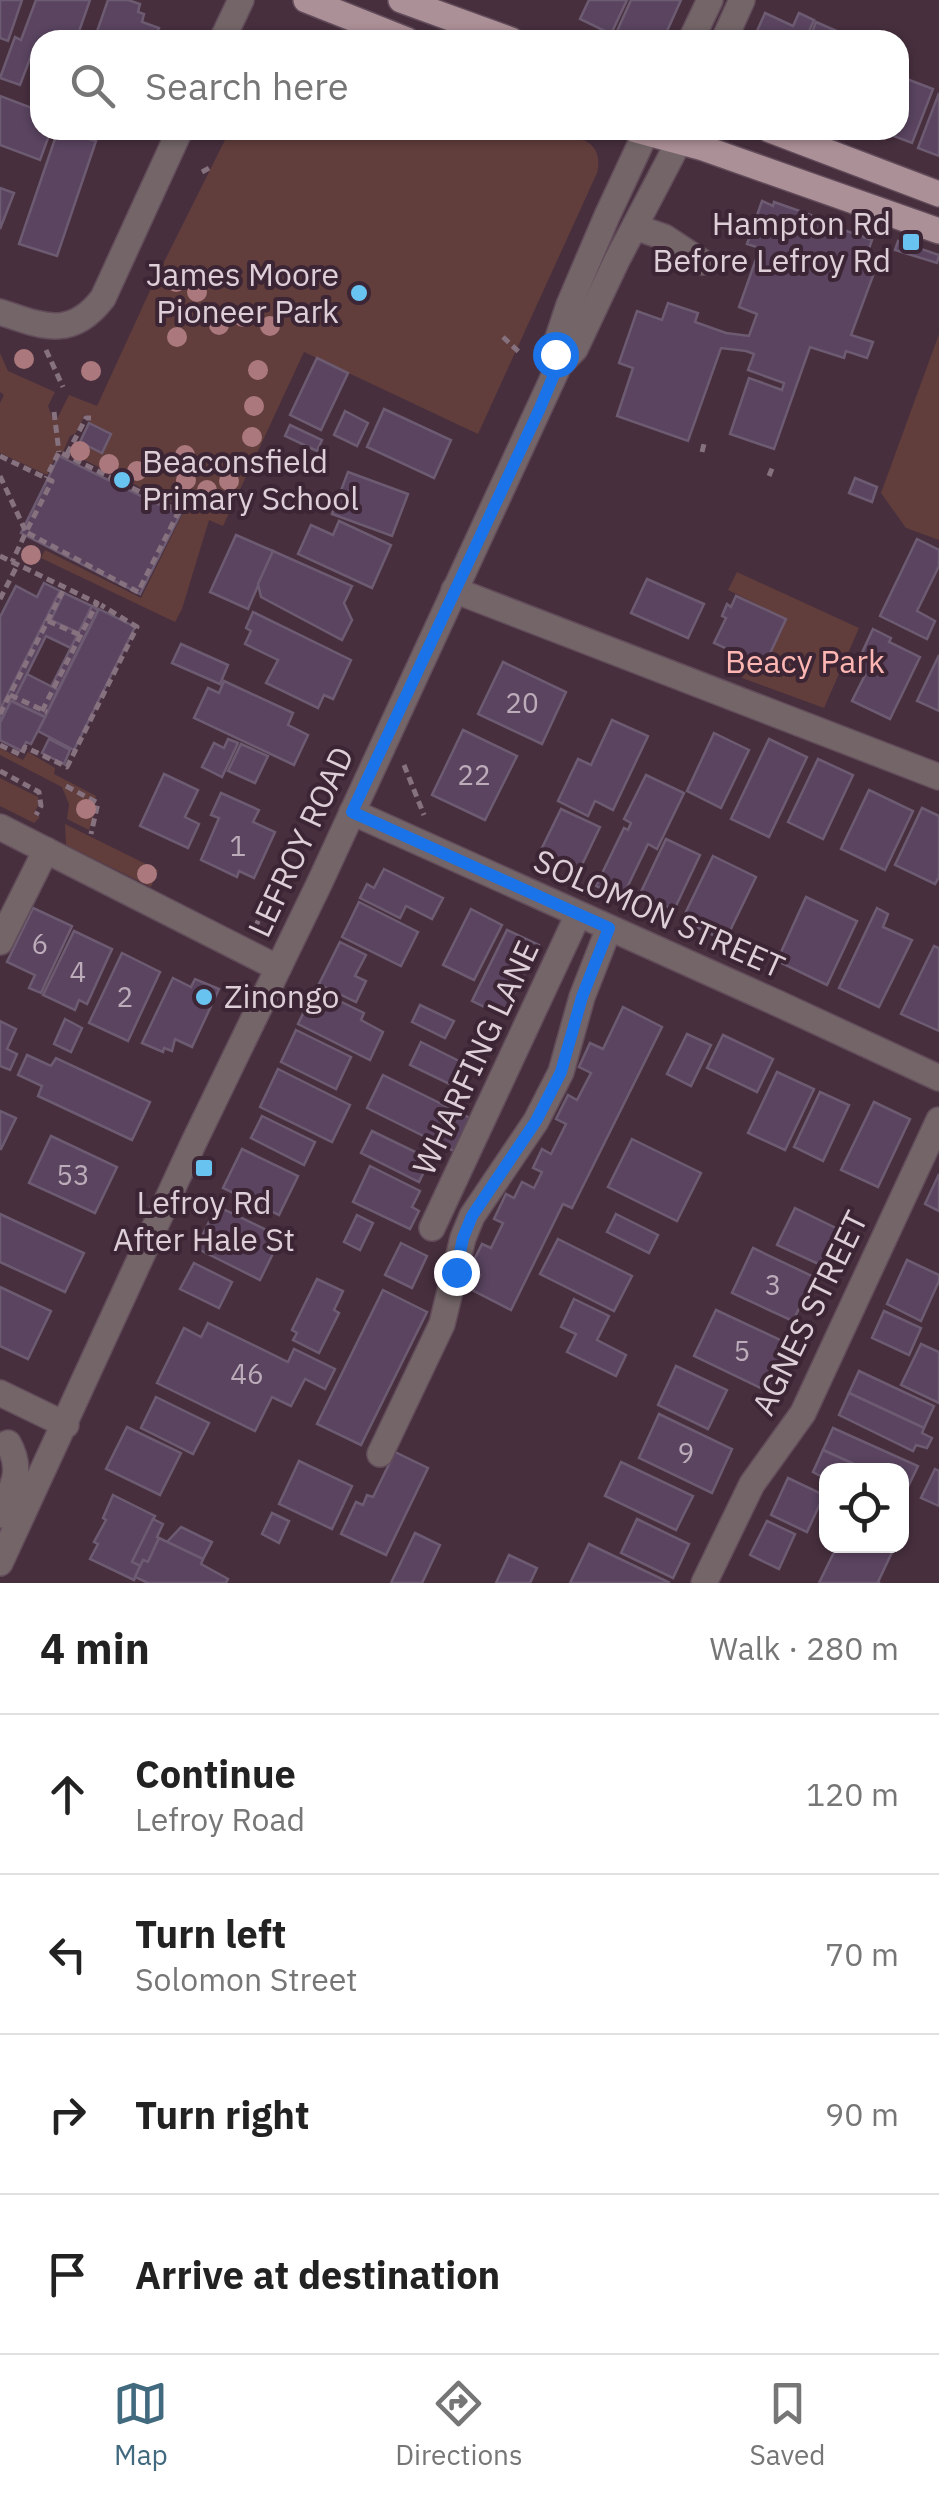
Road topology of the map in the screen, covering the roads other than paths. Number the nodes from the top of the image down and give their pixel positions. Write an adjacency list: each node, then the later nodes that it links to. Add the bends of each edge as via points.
1 (241, 0): 6 (street)
2 (306, 0): 7 (main road)
3 (401, 0): 8 (main road)
4 (710, 0): 9 (street)
5 (742, 0): 10 (street)
6 (227, 30)
7 (382, 30)
8 (484, 30)
9 (696, 30)
10 (728, 30)
11 (175, 140): 20 (street, via 96,308 75,323 48,327)
12 (639, 140): 21 (street, LEFROY ROAD, via 569,305 556,344)
13 (680, 140): 17 (street, LEFROY ROAD)
14 (687, 140): 18 (main road)
15 (796, 140): 16 (main road)
16 (939, 194)
17 (635, 227): 19 (street); 21 (street, LEFROY ROAD, via 575,350)
18 (939, 231)
19 (702, 262)
20 (0, 312)
21 (558, 365): 22 (street, LEFROY ROAD)
22 (454, 590): 23 (street); 24 (street, LEFROY ROAD)
23 (939, 777)
24 (352, 812): 27 (street, SOLOMON STREET); 30 (street, LEFROY ROAD)
25 (0, 827): 26 (street)
26 (46, 850): 29 (street); 30 (street)
27 (578, 915): 28 (street, SOLOMON STREET); 33 (street, WHARFING LANE)
28 (609, 928): 31 (street, SOLOMON STREET); 37 (street, via 561,1072 472,1216 442,1324)
29 (0, 942)
30 (278, 968): 35 (street, LEFROY ROAD)
31 (939, 1078)
32 (939, 1120): 42 (street, AGNES STREET, via 802,1413 752,1484)
33 (432, 1228)
34 (0, 1393): 35 (street)
35 (66, 1425): 38 (street, LEFROY ROAD)
36 (4, 1441): 38 (street); 39 (street, via 17,1472)
37 (380, 1454)
38 (48, 1461): 40 (street, LEFROY ROAD)
39 (0, 1516)
40 (1, 1562): 41 (street)
41 (18, 1583)
42 (704, 1583)

